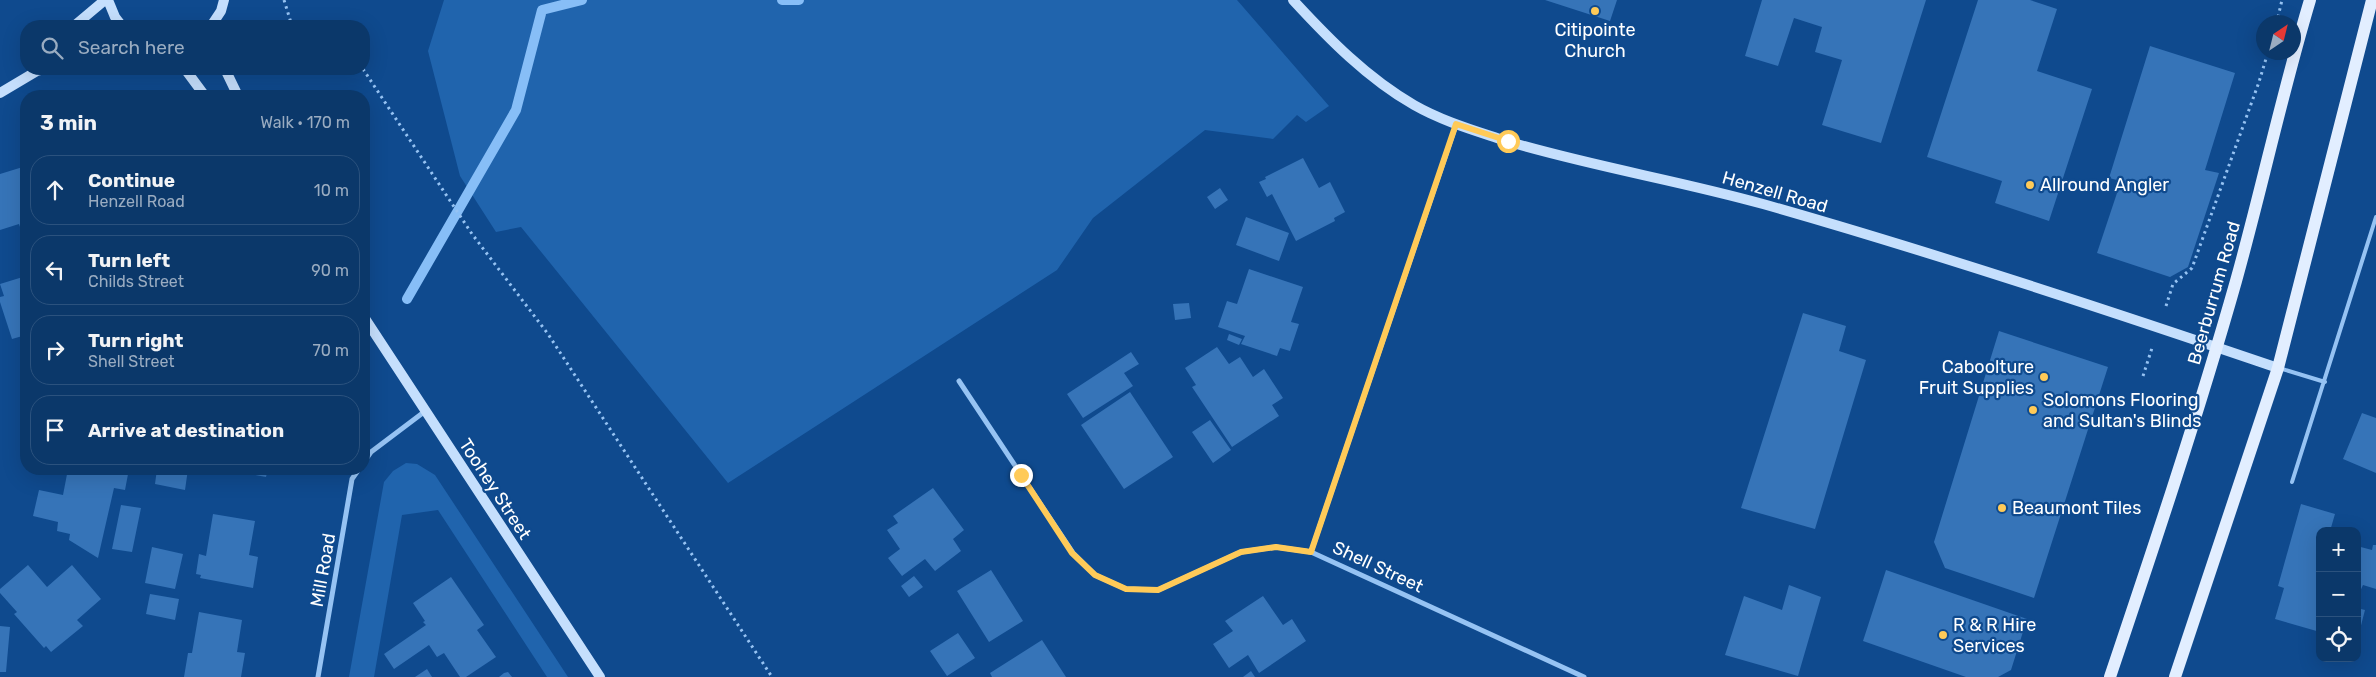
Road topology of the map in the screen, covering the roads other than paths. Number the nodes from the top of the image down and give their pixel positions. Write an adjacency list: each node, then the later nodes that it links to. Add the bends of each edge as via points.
1 (106, 0): 6 (main road); 7 (main road)
2 (224, 0): 8 (main road)
3 (1293, 0): 15 (main road, Henzell Road, via 1365,71 1414,105)
4 (2310, 0): 18 (main road, Beerburrum Road)
5 (2372, 0): 19 (main road)
6 (81, 20)
7 (117, 20)
8 (214, 20)
9 (30, 75): 14 (main road)
10 (190, 75): 12 (main road)
11 (228, 75): 13 (main road)
12 (201, 90)
13 (235, 90)
14 (0, 93)
15 (1456, 124): 18 (main road, Henzell Road, via 1542,152 1761,203); 26 (street)
16 (2376, 216): 21 (lane)
17 (370, 327): 22 (main road, Toohey Street)
18 (2217, 347): 19 (main road, Henzell Road); 30 (main road, Beerburrum Road, via 2196,420)
19 (2278, 368): 21 (lane); 31 (main road)
20 (959, 381): 26 (street, Shell Street, via 1072,553 1095,575 1126,589 1158,590 1241,552 1276,547)
21 (2325, 382): 25 (lane)
22 (424, 412): 23 (street); 28 (main road, Toohey Street)
23 (370, 453)
24 (355, 475): 27 (street, Mill Road)
25 (2292, 482)
26 (1311, 552): 29 (street, Shell Street)
27 (318, 677)
28 (600, 677)
29 (1584, 677)
30 (2110, 677)
31 (2175, 677)

